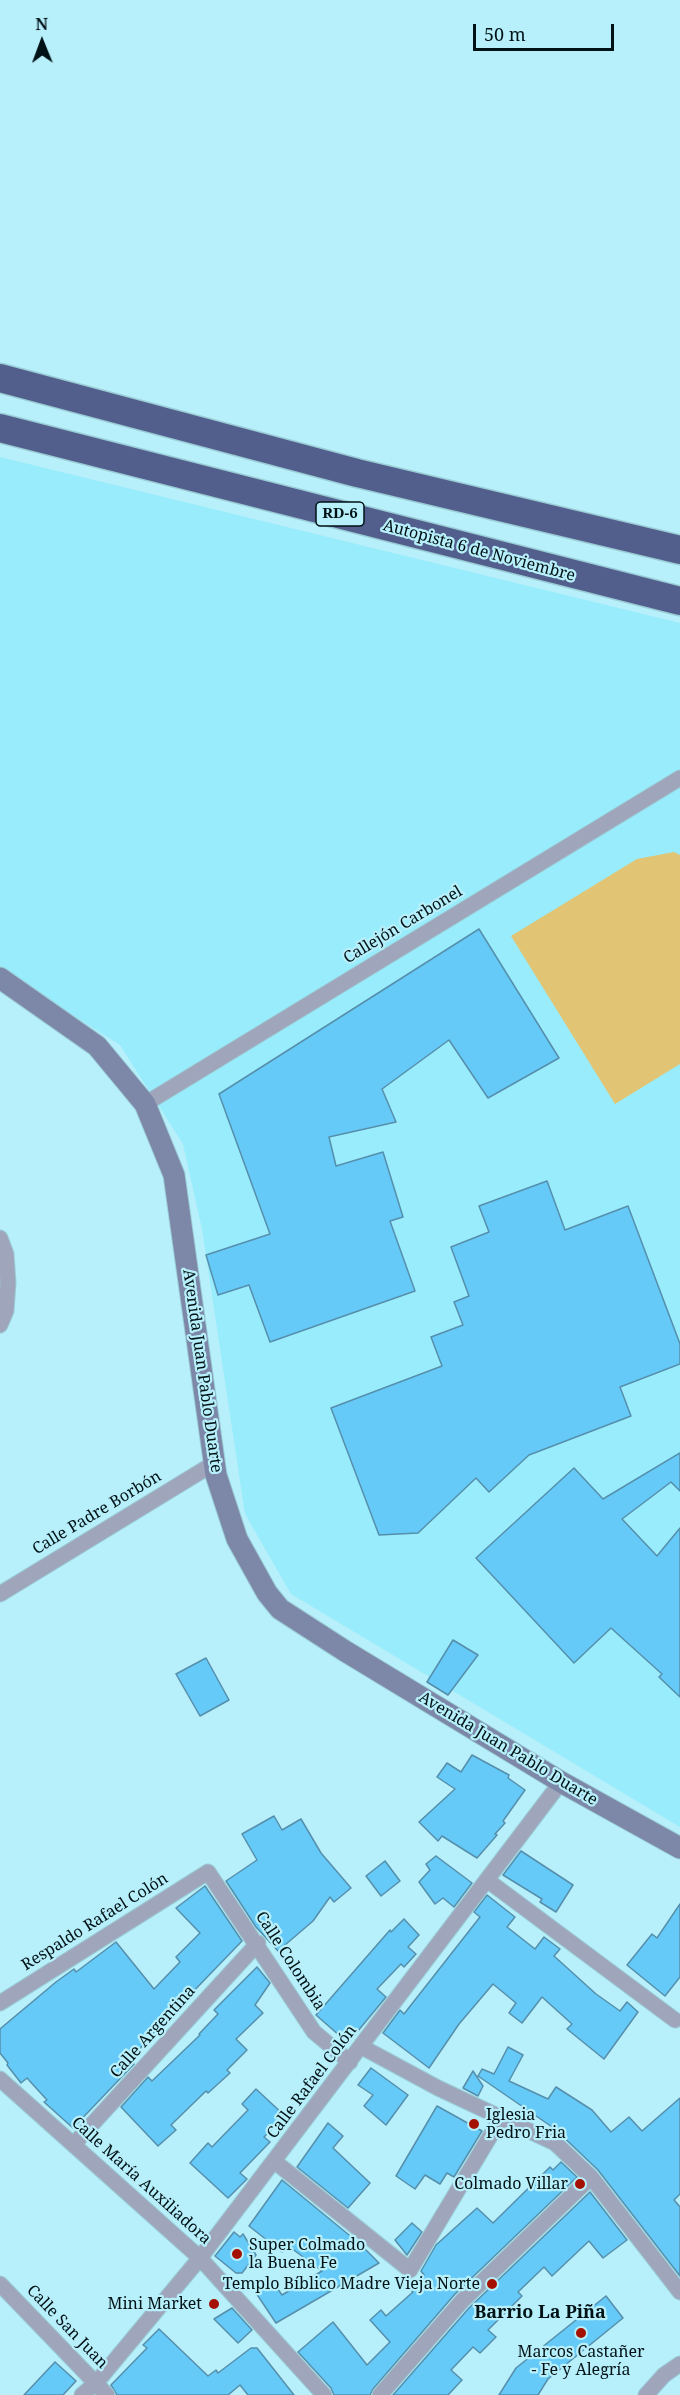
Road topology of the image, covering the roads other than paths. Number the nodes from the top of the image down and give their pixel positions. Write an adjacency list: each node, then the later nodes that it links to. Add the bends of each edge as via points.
1 (0, 378): 3 (highway, via 357,473)
2 (0, 428): 4 (highway, Autopista 6 de Noviembre / RD-6)
3 (680, 550)
4 (680, 601)
5 (680, 778): 7 (street, Callejón Carbonel)
6 (0, 978): 7 (main road, Avenida Juan Pablo Duarte, via 97,1046)
7 (145, 1104): 10 (main road, Avenida Juan Pablo Duarte, via 174,1175)
8 (0, 1238): 9 (street, via 6,1254 8,1283 6,1311)
9 (0, 1325)
10 (213, 1464): 11 (street, Calle Padre Borbón); 12 (main road, Avenida Juan Pablo Duarte, via 237,1539 255,1576 280,1609)
11 (0, 1594)
12 (561, 1782): 13 (main road, Avenida Juan Pablo Duarte); 15 (street, Calle Rafael Colón)
13 (680, 1848)
14 (208, 1872): 16 (street, Calle Colombia); 17 (street, Respaldo Rafael Colón)
15 (487, 1880): 18 (street); 19 (street, Calle Rafael Colón)
16 (258, 1943): 20 (street, Calle Colombia, via 314,2031); 23 (street, Calle Argentina)
17 (0, 2003)
18 (675, 2020)
19 (362, 2047): 20 (street, Calle Rafael Colón); 22 (street)
20 (350, 2062): 24 (street, Calle Rafael Colón)
21 (0, 2079): 23 (street, Calle María Auxiliadora)
22 (501, 2118): 24 (street, via 410,2270); 25 (street, via 555,2144)
23 (74, 2144): 26 (street, Calle María Auxiliadora)
24 (274, 2161): 26 (street, Calle Rafael Colón)
25 (591, 2177): 28 (street); 34 (street, via 462,2301)
26 (200, 2258): 30 (street, Calle Rafael Colón); 33 (street, Calle María Auxiliadora)
27 (0, 2284): 30 (street, Calle San Juan)
28 (680, 2292)
29 (680, 2364): 35 (street)
30 (96, 2383): 31 (street, Calle Rafael Colón); 32 (street, Calle San Juan)
31 (82, 2395)
32 (107, 2395)
33 (324, 2395)
34 (380, 2395)
35 (646, 2395)

